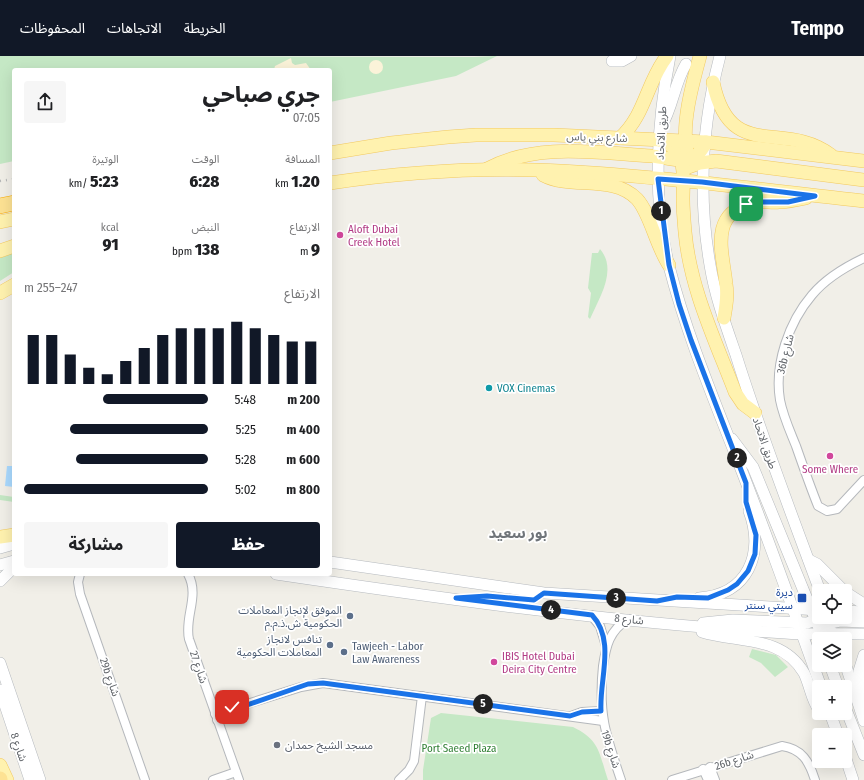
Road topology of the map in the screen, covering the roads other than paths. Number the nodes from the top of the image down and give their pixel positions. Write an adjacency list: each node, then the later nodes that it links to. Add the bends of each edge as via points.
1 (631, 56): 6 (main road, via 622,61)
2 (667, 56): 10 (main road, via 657,72 640,114)
3 (670, 56): 9 (main road, طريق الاتحاد, via 663,91)
4 (700, 56): 11 (main road, via 690,97)
5 (720, 56): 8 (main road)
6 (612, 61)
7 (686, 64): 9 (main road, via 676,84)
8 (713, 82): 12 (main road); 15 (main road, via 725,114 739,129 757,136 807,143)
9 (660, 135): 10 (main road, شارع بني ياس); 11 (main road, شارع بني ياس); 14 (main road, طريق الاتحاد); 17 (main road, via 674,147)
10 (620, 138): 13 (main road, شارع بني ياس, via 476,135 391,143)
11 (686, 142): 12 (main road, شارع بني ياس); 17 (main road)
12 (706, 142): 15 (main road, شارع بني ياس); 17 (main road)
13 (332, 153)
14 (660, 157): 17 (main road); 18 (main road, via 541,152 513,157); 20 (main road, طريق الاتحاد)
15 (834, 158): 16 (main road, شارع بني ياس)
16 (864, 161)
17 (689, 166): 20 (main road); 21 (main road, via 716,162); 22 (main road); 22 (main road, طريق الاتحاد); 37 (main road, via 686,237 696,286 735,392 743,404)
18 (485, 170): 19 (main road); 23 (main road, via 428,172)
19 (534, 170): 20 (main road); 33 (main road, via 563,182 617,187 628,192 644,209 657,245)
20 (658, 179): 33 (main road, طريق الاتحاد)
21 (864, 180)
22 (702, 182): 24 (main road); 36 (main road, طريق الاتحاد, via 710,267)
23 (332, 183)
24 (815, 196): 25 (main road); 36 (main road, via 788,202 754,202 746,204 730,215 725,222 720,242 727,294)
25 (864, 201)
26 (12, 203): 27 (highway)
27 (0, 206)
28 (12, 219): 29 (main road)
29 (0, 222)
30 (12, 247): 31 (main road)
31 (0, 250)
32 (864, 258): 39 (street, 36b شارع, via 829,279 813,294 788,337 779,384 784,415 818,506 827,511 837,509)
33 (669, 265): 38 (main road, طريق الاتحاد, via 685,322)
34 (12, 285): 35 (main road)
35 (0, 294)
36 (724, 318): 37 (main road, طريق الاتحاد)
37 (755, 413): 47 (main road, طريق الاتحاد)
38 (727, 434): 40 (main road, طريق الاتحاد); 60 (main road, via 753,467)
39 (864, 480)
40 (746, 483): 59 (main road, via 746,502 756,542 755,554 748,571 737,584 718,595 702,598 677,597); 62 (main road, طريق الاتحاد)
41 (12, 535): 42 (main road)
42 (0, 537)
43 (12, 539): 44 (main road)
44 (0, 542)
45 (12, 545): 46 (main road)
46 (0, 548)
47 (809, 560): 54 (main road, طريق الاتحاد); 55 (main road, via 817,564)
48 (332, 562): 56 (main road, شارع 8)
49 (6, 564): 53 (main road)
50 (80, 576): 103 (street, 29b شارع, via 80,594)
51 (189, 576): 91 (street, شارع 27, via 193,596 187,631)
52 (290, 576): 58 (main road, شارع 8)
53 (0, 581)
54 (818, 584)
55 (838, 584)
56 (544, 593): 58 (main road, via 534,600 487,596); 59 (main road, شارع 8)
57 (852, 596): 61 (main road)
58 (456, 598): 65 (main road, شارع 8)
59 (657, 601): 62 (main road, شارع 8)
60 (812, 603)
61 (864, 604)
62 (793, 609): 66 (main road, شارع 8); 68 (main road, طريق الاتحاد)
63 (852, 611): 64 (main road)
64 (864, 612)
65 (592, 615): 67 (main road, شارع 8); 81 (street, 19b شارع, via 600,626)
66 (812, 618)
67 (628, 619): 75 (main road, شارع 8); 81 (street, 19b شارع, via 616,628)
68 (799, 622): 69 (main road); 75 (main road, via 720,620); 78 (main road, طريق الاتحاد)
69 (812, 622)
70 (852, 622): 71 (main road)
71 (864, 622)
72 (817, 624): 78 (main road, شارع 8)
73 (822, 624): 76 (main road)
74 (822, 624): 77 (main road, شارع 8)
75 (686, 626): 78 (main road, شارع 8); 87 (main road, via 711,635 755,641 778,649 804,673)
76 (831, 632)
77 (831, 632)
78 (803, 633): 85 (main road, طريق الاتحاد)
79 (864, 634): 80 (main road, شارع 8)
80 (852, 635)
81 (606, 646): 89 (street, 19b شارع)
82 (864, 655): 92 (main road, via 859,671)
83 (0, 663): 102 (main road)
84 (848, 672): 92 (main road)
85 (819, 680)
86 (0, 690): 101 (main road, شارع 8)
87 (812, 693)
88 (425, 696): 90 (street); 91 (street, via 323,683 301,686 244,706 236,706); 105 (street, via 414,761); 106 (street, via 419,762)
89 (601, 711): 90 (street, via 582,712); 94 (street, 19b شارع)
90 (570, 716): 94 (street)
91 (216, 717): 99 (street, شارع 27)
92 (863, 717)
93 (850, 720): 95 (main road)
94 (603, 721): 107 (street, 19b شارع)
95 (864, 755)
96 (0, 765): 100 (main road)
97 (707, 768): 108 (street, 26b شارع); 109 (street); 110 (street); 111 (street, 26b شارع, via 782,746 798,751 809,763)
98 (849, 768): 112 (main road)
99 (237, 776): 104 (street)
100 (6, 780)
101 (30, 780)
102 (40, 780)
103 (145, 780)
104 (213, 780)
105 (399, 780)
106 (407, 780)
107 (622, 780)
108 (672, 780)
109 (708, 780)
110 (715, 780)
111 (815, 780)
112 (853, 780)

